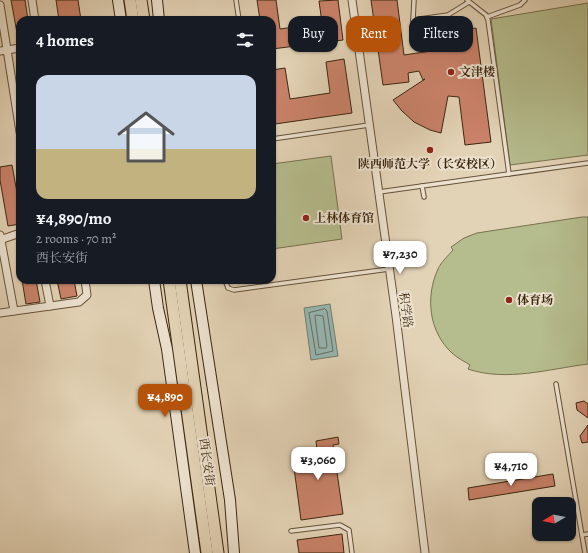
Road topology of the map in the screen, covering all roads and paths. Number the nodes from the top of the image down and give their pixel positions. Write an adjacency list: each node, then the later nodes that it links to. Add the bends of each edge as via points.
1 (32, 0): 12 (street)
2 (118, 0): 13 (main road)
3 (130, 0): 14 (main road)
4 (141, 0): 15 (main road)
5 (156, 0): 16 (main road)
6 (236, 0): 17 (lane)
7 (352, 0): 24 (street, 积学路)
8 (414, 0): 18 (lane)
9 (525, 0): 20 (lane, via 520,5)
10 (468, 1): 19 (lane, via 448,15); 20 (lane)
11 (0, 5): 22 (street)
12 (34, 16)
13 (120, 16)
14 (132, 16)
15 (143, 16)
16 (158, 16)
17 (238, 16)
18 (413, 16)
19 (441, 16)
20 (487, 17): 27 (lane)
21 (16, 48): 22 (street)
22 (4, 50): 23 (street)
23 (16, 112)
24 (369, 125): 25 (lane); 29 (street, 积学路)
25 (276, 137)
26 (588, 163): 27 (lane)
27 (509, 174): 28 (lane)
28 (422, 186): 29 (lane); 30 (lane)
29 (379, 192): 33 (street, 积学路)
30 (424, 197)
31 (16, 234): 32 (street)
32 (0, 238): 42 (street)
33 (389, 269): 40 (lane, via 234,290 228,288); 53 (street, 积学路)
34 (46, 284): 41 (street)
35 (86, 284): 41 (street, via 87,295 79,302)
36 (155, 284): 48 (main road, via 167,349)
37 (170, 284): 49 (main road, 西长安街)
38 (181, 284): 50 (main road, 西长安街)
39 (197, 284): 51 (main road, via 230,500)
40 (226, 284)
41 (50, 306): 42 (street)
42 (14, 311): 43 (street)
43 (0, 313)
44 (556, 384): 47 (lane)
45 (291, 531): 52 (lane, via 340,525 349,530)
46 (588, 534): 47 (lane)
47 (582, 535): 54 (lane)
48 (195, 553)
49 (207, 553)
50 (218, 553)
51 (234, 553)
52 (352, 553)
53 (425, 553)
54 (585, 553)

